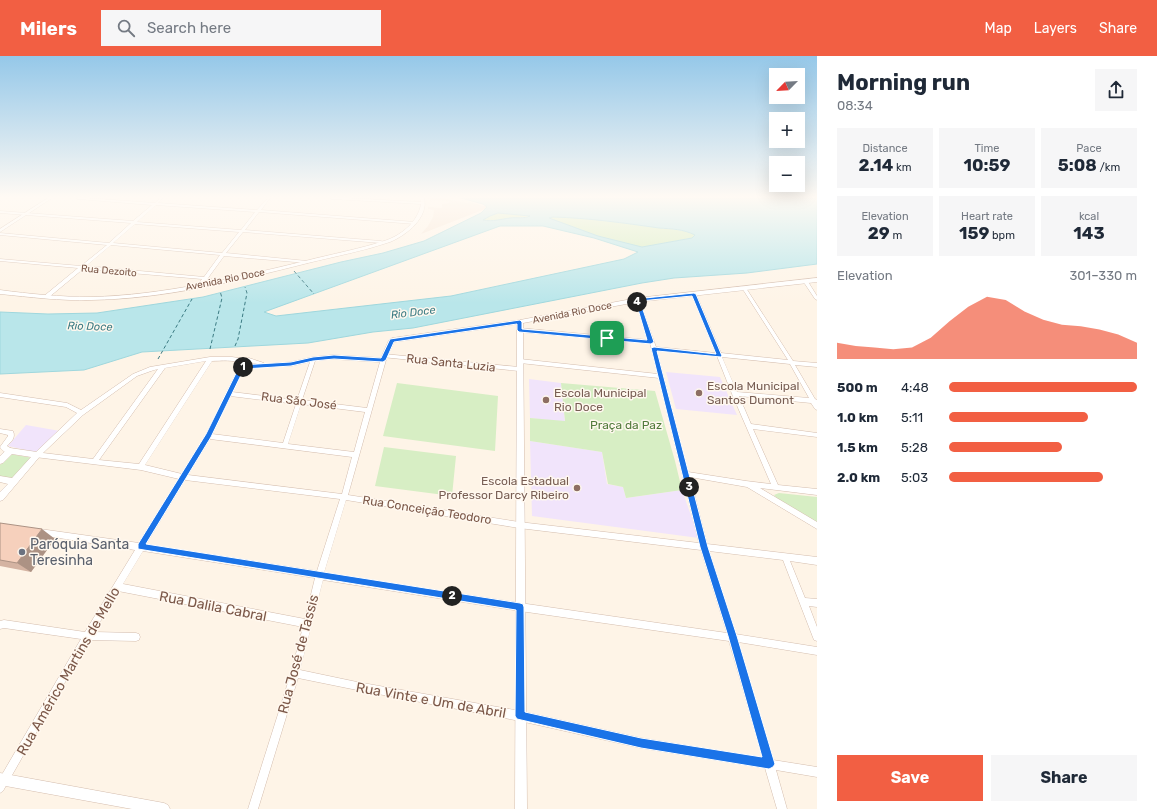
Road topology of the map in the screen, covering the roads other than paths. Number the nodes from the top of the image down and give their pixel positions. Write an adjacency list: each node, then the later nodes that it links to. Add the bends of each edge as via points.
1 (1, 233): 7 (street)
2 (122, 233): 7 (street)
3 (240, 233): 8 (street)
4 (269, 233): 6 (street)
5 (401, 233): 6 (street, Avenida Rio Doce)
6 (381, 242): 10 (street, Avenida Rio Doce)
7 (110, 244): 8 (street); 11 (street)
8 (223, 254): 10 (street); 12 (street)
9 (0, 260): 11 (street, Rua Dezoito)
10 (307, 262): 15 (street, Avenida Rio Doce)
11 (82, 268): 12 (street, Rua Dezoito); 20 (street)
12 (204, 278): 15 (street, Rua Dezoito); 16 (street)
13 (817, 280): 14 (street, Avenida Rio Doce)
14 (805, 281): 17 (street, Avenida Rio Doce); 21 (street)
15 (218, 283): 16 (street, Avenida Rio Doce)
16 (200, 285): 20 (street, Avenida Rio Doce, via 102,298)
17 (744, 288): 19 (street, Avenida Rio Doce); 30 (street)
18 (0, 292): 20 (street, Avenida Rio Doce)
19 (694, 294): 22 (street, Avenida Rio Doce); 26 (street)
20 (46, 297)
21 (817, 299)
22 (637, 300): 23 (street, Avenida Rio Doce); 25 (street)
23 (520, 322): 24 (street); 27 (street, Avenida Rio Doce, via 392,340)
24 (519, 330): 25 (street); 33 (street)
25 (652, 345): 26 (street); 36 (street)
26 (719, 356): 30 (street); 38 (street)
27 (384, 358): 29 (street); 33 (street, Rua Santa Luzia); 43 (street, Rua José de Tassis)
28 (210, 359): 31 (street, via 232,359); 35 (street); 55 (street)
29 (313, 359): 32 (street); 40 (street)
30 (792, 363): 34 (street); 41 (street)
31 (244, 365): 32 (street); 32 (street, via 250,366 252,362); 37 (street, Rua Américo Martins de Mello)
32 (270, 365)
33 (519, 365): 36 (street, Rua Santa Luzia); 65 (street)
34 (817, 365)
35 (163, 367): 44 (street, via 135,375); 54 (street)
36 (661, 376): 56 (street)
37 (229, 394): 40 (street, Rua São José); 48 (street, Rua Américo Martins de Mello)
38 (734, 394): 41 (street); 45 (street)
39 (0, 395): 44 (street, via 68,405)
40 (299, 401): 43 (street, Rua São José); 49 (street)
41 (815, 401): 42 (street)
42 (817, 408)
43 (368, 410): 52 (street, Rua José de Tassis)
44 (82, 413): 51 (street)
45 (749, 426): 47 (street); 61 (street)
46 (0, 431): 50 (street, via 11,433 3,447)
47 (817, 435)
48 (208, 436): 49 (street); 57 (street, Rua Américo Martins de Mello)
49 (285, 445): 52 (street)
50 (10, 451): 51 (street); 53 (street)
51 (37, 455): 54 (street, Rua Conceição Teodoro); 59 (street)
52 (355, 455): 63 (street, Rua José de Tassis)
53 (0, 461)
54 (94, 462): 55 (street, Rua Conceição Teodoro)
55 (141, 467): 57 (street, Rua Conceição Teodoro)
56 (686, 474): 60 (street); 69 (street)
57 (183, 477): 63 (street, Rua Conceição Teodoro); 68 (street, Rua Américo Martins de Mello)
58 (1, 480): 59 (street)
59 (14, 482): 64 (street)
60 (746, 484): 61 (street); 66 (street)
61 (776, 487): 62 (street)
62 (817, 492)
63 (344, 497): 65 (street, Rua Conceição Teodoro); 72 (street, Rua José de Tassis)
64 (0, 498)
65 (519, 525): 69 (street, Rua Conceição Teodoro); 76 (street)
66 (817, 526)
67 (31, 531): 68 (street)
68 (140, 546): 72 (street); 73 (street, Rua Américo Martins de Mello)
69 (704, 547): 70 (street, Rua Conceição Teodoro); 80 (street)
70 (785, 557): 71 (street, Rua Conceição Teodoro); 74 (street)
71 (817, 561)
72 (320, 575): 76 (street); 78 (street, Rua José de Tassis)
73 (117, 587): 78 (street, Rua Dalila Cabral); 79 (street, Rua Américo Martins de Mello)
74 (803, 602): 75 (street); 82 (street)
75 (817, 604)
76 (520, 607): 80 (street); 85 (street)
77 (1, 623): 79 (street)
78 (308, 624): 84 (street, Rua José de Tassis)
79 (87, 636): 81 (street); 88 (street, Rua Américo Martins de Mello)
80 (732, 636): 83 (street); 86 (street)
81 (136, 637)
82 (817, 637)
83 (817, 651)
84 (295, 673): 85 (street, Rua Vinte e Um de Abril); 90 (street, Rua José de Tassis)
85 (520, 716): 86 (street, Rua Vinte e Um de Abril, via 641,743); 91 (street)
86 (769, 764): 87 (street, Rua Vinte e Um de Abril); 92 (street)
87 (817, 772)
88 (1, 782): 89 (street)
89 (164, 809)
90 (253, 809)
91 (521, 809)
92 (782, 809)

